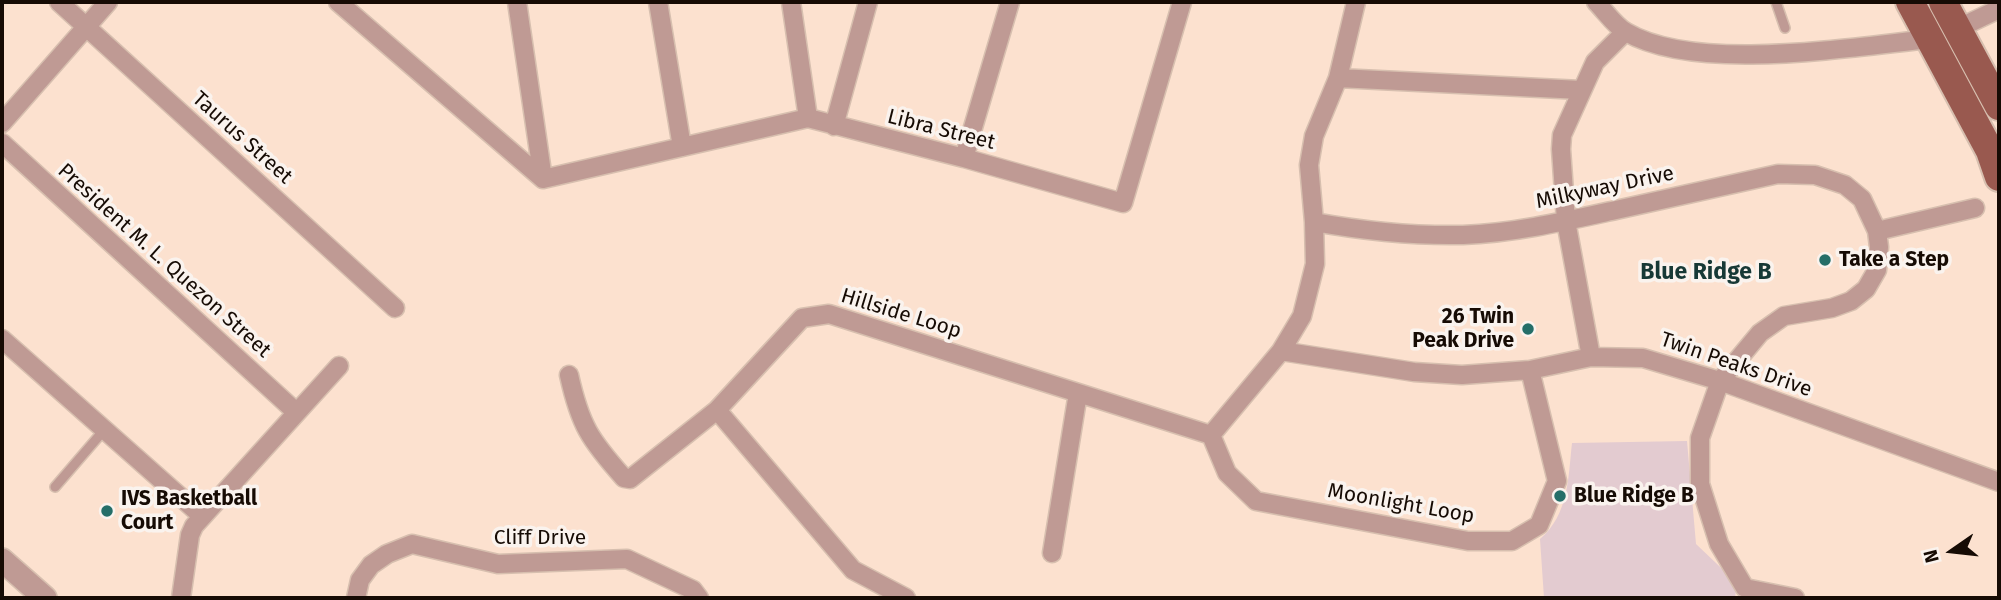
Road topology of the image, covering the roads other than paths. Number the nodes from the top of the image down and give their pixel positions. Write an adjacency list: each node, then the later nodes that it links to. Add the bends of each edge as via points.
1 (59, 2): 16 (street, Taurus Street)
2 (108, 2): 16 (street)
3 (338, 2): 31 (street)
4 (517, 2): 31 (street)
5 (658, 2): 28 (street)
6 (791, 2): 24 (street)
7 (868, 2): 26 (street)
8 (1010, 2): 29 (street)
9 (1182, 2): 29 (street, Libra Street, via 1123,203)
10 (1356, 2): 21 (street)
11 (1596, 2): 19 (street)
12 (1776, 2): 17 (lane)
13 (1910, 2): 20 (main road)
14 (1943, 2): 18 (main road)
15 (1999, 9): 18 (street)
16 (85, 26): 25 (street); 36 (street, Taurus Street)
17 (1785, 28)
18 (1959, 28): 23 (main road)
19 (1625, 32): 20 (street, via 1665,47 1708,53 1795,53); 22 (street, via 1595,62)
20 (1930, 39): 30 (main road, via 1990,151)
21 (1338, 78): 22 (street); 34 (street, via 1314,136 1309,165)
22 (1581, 90): 33 (street, via 1562,135)
23 (1999, 106)
24 (808, 118): 26 (street, Libra Street); 28 (street)
25 (2, 123)
26 (834, 126): 29 (street, Libra Street)
27 (2, 143): 46 (street, President M. L. Quezon Street)
28 (682, 147): 31 (street)
29 (964, 158)
30 (1999, 177)
31 (543, 179)
32 (1975, 208): 35 (street)
33 (1566, 221): 34 (street, Milkyway Drive, via 1466,235 1364,231); 35 (street, Milkyway Drive, via 1778,174 1815,175 1845,185 1862,199); 39 (street)
34 (1314, 222): 38 (street, via 1315,264 1302,316)
35 (1877, 231): 43 (street, Milkyway Drive, via 1877,270 1866,289 1832,308 1784,316 1760,333)
36 (395, 308)
37 (2, 339): 47 (street)
38 (1282, 351): 41 (street, Twin Peaks Drive, via 1414,372 1462,375); 48 (street)
39 (1591, 356): 41 (street, Twin Peaks Drive); 43 (street, Twin Peaks Drive, via 1643,358)
40 (339, 366): 46 (street)
41 (1530, 370): 48 (street, Moonlight Loop, via 1556,481 1539,525 1512,541 1468,541 1256,501 1227,473)
42 (569, 375): 45 (street, Hillside Loop, via 577,411 595,446 624,478 630,479)
43 (1720, 381): 49 (street, Twin Peaks Drive); 54 (street, via 1700,438 1699,484 1719,544)
44 (1078, 393): 45 (street, Hillside Loop, via 829,314 802,318); 48 (street, Hillside Loop); 52 (street)
45 (717, 410): 59 (street, via 853,570)
46 (296, 412): 51 (street, via 271,447)
47 (105, 429): 50 (lane); 51 (street)
48 (1211, 435)
49 (1999, 482)
50 (55, 487)
51 (202, 516): 56 (street, via 190,536)
52 (1052, 553)
53 (2, 560): 55 (street)
54 (1745, 593): 60 (street)
55 (33, 594)
56 (181, 598)
57 (356, 598): 58 (street, Cliff Drive, via 360,580 371,565 412,544 498,564 627,559 694,590)
58 (699, 598)
59 (906, 598)
60 (1795, 598)

